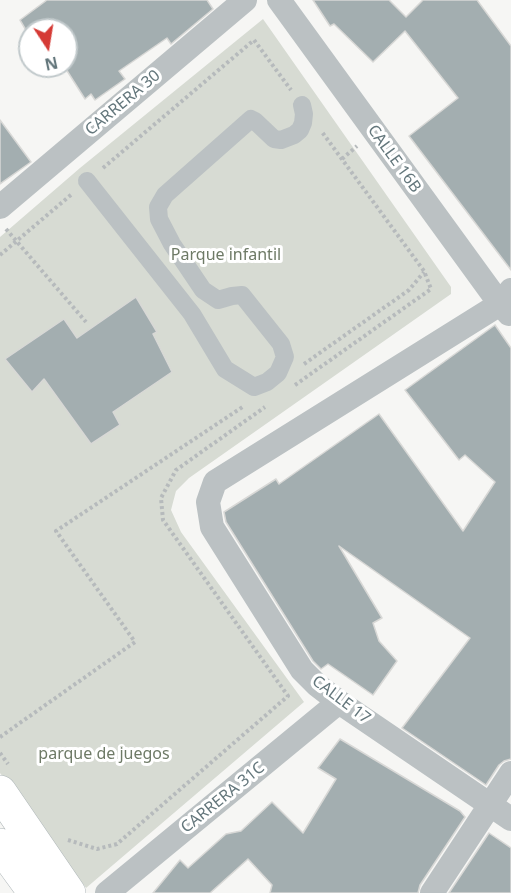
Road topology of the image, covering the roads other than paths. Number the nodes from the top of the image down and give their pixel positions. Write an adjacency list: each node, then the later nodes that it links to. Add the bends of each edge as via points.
1 (245, 0): 5 (street, CARRERA 30)
2 (279, 0): 6 (street, CALLE 16B)
3 (302, 105): 4 (street, via 303,123 294,135 274,140 251,119 165,195 159,207 159,219 172,244 203,290 218,300 242,295 281,344 285,357 278,373 254,387 225,369 192,314)
4 (87, 181)
5 (0, 207)
6 (507, 303): 7 (street, CALLE 17, via 215,482 208,502 212,527 302,670)
7 (339, 702): 10 (street, CALLE 17); 15 (street, CARRERA 31C)
8 (511, 773): 10 (street)
9 (6, 782): 14 (main road)
10 (490, 805): 11 (street, CALLE 17); 16 (street)
11 (511, 819)
12 (0, 845): 13 (main road)
13 (35, 893)
14 (69, 893)
15 (107, 893)
16 (432, 893)

